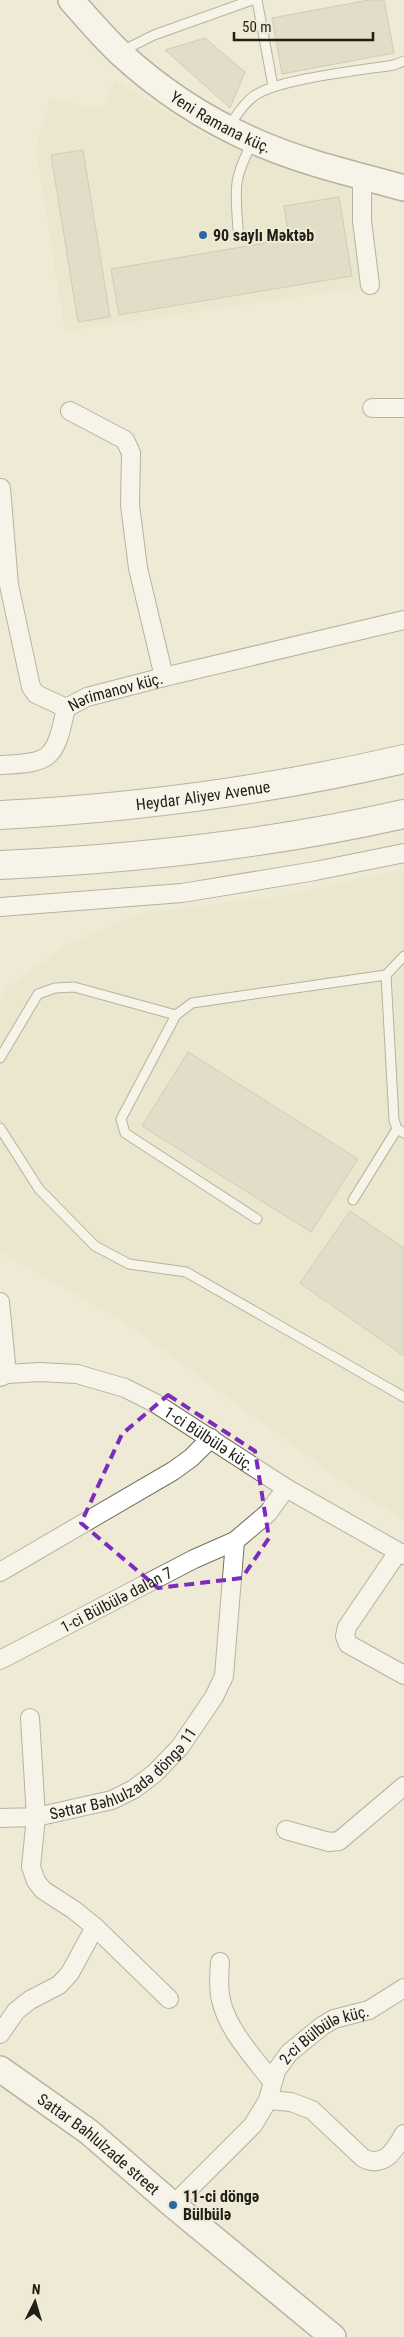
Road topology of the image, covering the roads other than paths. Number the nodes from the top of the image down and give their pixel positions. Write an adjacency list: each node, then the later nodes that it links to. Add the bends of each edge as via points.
1 (71, 0): 4 (main road, Yeni Ramana küç.)
2 (252, 0): 4 (lane, via 171,29)
3 (257, 0): 6 (lane)
4 (120, 53): 7 (main road, Yeni Ramana küç., via 177,97)
5 (404, 61): 6 (lane)
6 (273, 86): 7 (lane, via 254,96 241,108)
7 (228, 128): 8 (main road, Yeni Ramana küç.)
8 (254, 141): 9 (main road, Yeni Ramana küç.); 11 (lane, via 239,168 235,187)
9 (362, 176): 10 (main road, Yeni Ramana küç.); 12 (street, via 362,221)
10 (404, 188)
11 (238, 229)
12 (370, 285)
13 (372, 408): 14 (street)
14 (404, 408)
15 (70, 411): 18 (street, via 125,440 131,453 130,505 138,568)
16 (0, 488): 19 (street, Nərimanov küç., via 9,585 31,687 36,694)
17 (404, 620): 18 (street, Nərimanov küç.)
18 (164, 677): 19 (street, Nərimanov küç., via 87,697)
19 (66, 708): 21 (street, via 61,732 46,759 30,764)
20 (404, 759): 23 (highway, Heydar Aliyev Avenue, via 223,794 64,812)
21 (0, 766)
22 (404, 814): 25 (highway, via 236,845)
23 (0, 815)
24 (404, 853): 26 (street, via 315,872 182,893)
25 (0, 865)
26 (0, 907)
27 (404, 956): 28 (lane)
28 (386, 975): 29 (lane, via 192,1003); 32 (lane, via 394,1120)
29 (176, 1015): 30 (lane, via 74,987 55,988 38,994); 34 (lane, via 121,1119 125,1133)
30 (0, 1058)
31 (0, 1128): 37 (lane, via 39,1188 95,1246 129,1264 186,1272)
32 (400, 1131): 33 (lane)
33 (352, 1200)
34 (257, 1219)
35 (0, 1302): 36 (street)
36 (4, 1375): 38 (street, 1-ci Bülbülə küç., via 77,1374 125,1388 156,1403)
37 (404, 1397)
38 (211, 1438): 39 (street, 1-ci Bülbülə küç.); 42 (street, via 173,1472)
39 (286, 1488): 40 (street, via 268,1513); 41 (street, 1-ci Bülbülə küç.)
40 (235, 1541): 43 (street, 1-ci Bülbülə dalan 7); 47 (street, Səttar Bəhlulzadə döngə 11, via 224,1676 214,1697 180,1747 155,1773 112,1800)
41 (401, 1554): 44 (street, via 347,1627 345,1636 348,1644)
42 (0, 1572)
43 (0, 1660)
44 (404, 1675)
45 (30, 1718): 47 (street)
46 (404, 1786): 49 (street, via 339,1841 329,1842)
47 (36, 1817): 48 (street); 50 (street, Səttar Bəhlulzadə döngə 11, via 31,1867 36,1881 43,1890)
48 (0, 1818)
49 (286, 1830)
50 (95, 1928): 53 (street, Səttar Bəhlulzadə döngə 11); 54 (street, via 70,1973 59,1985 16,2011)
51 (220, 1962): 56 (street, via 221,2002 241,2043)
52 (404, 1988): 56 (street, 2-ci Bülbülə küç., via 369,2010 334,2020 314,2031 282,2061)
53 (169, 1999)
54 (0, 2034)
55 (0, 2069): 59 (main road, Sattar Bahlulzade street, via 89,2132)
56 (272, 2081): 57 (street, 2-ci Bülbülə küç.)
57 (268, 2100): 58 (street, via 291,2102 312,2110 363,2158 372,2162 383,2161); 59 (street, 2-ci Bülbülə küç., via 253,2125)
58 (401, 2149)
59 (173, 2205): 60 (main road, Sattar Bahlulzade street)
60 (334, 2337)

